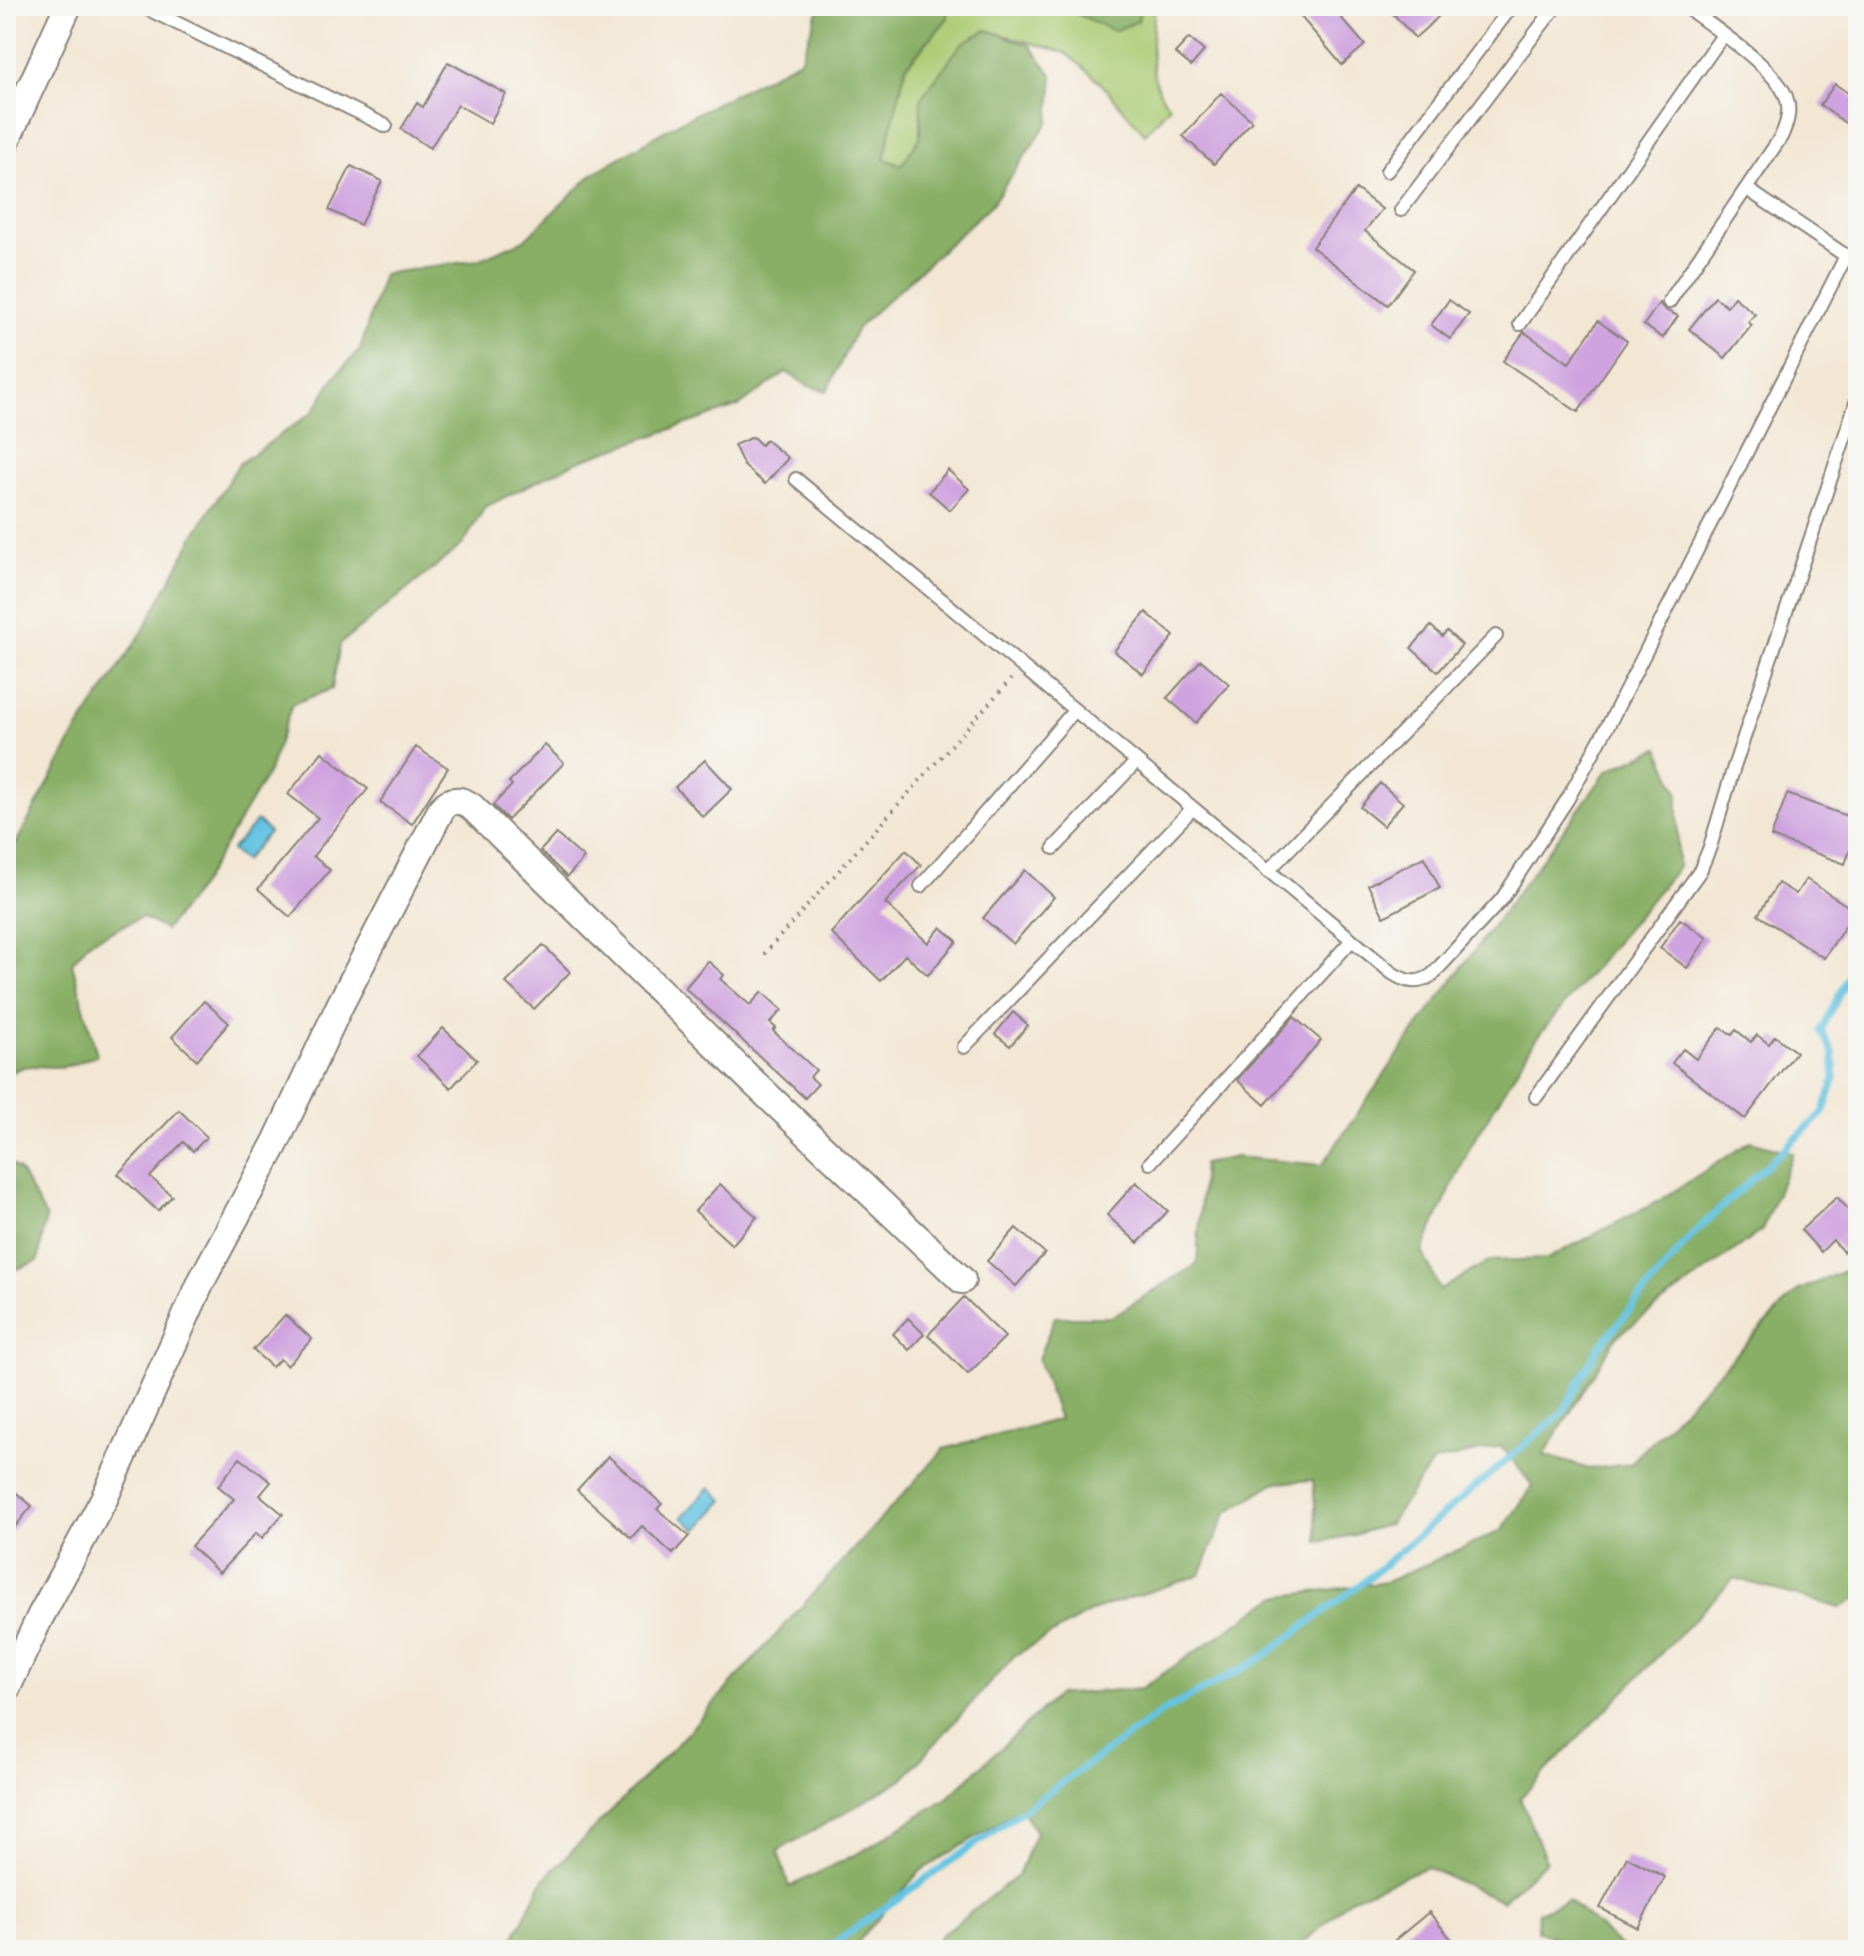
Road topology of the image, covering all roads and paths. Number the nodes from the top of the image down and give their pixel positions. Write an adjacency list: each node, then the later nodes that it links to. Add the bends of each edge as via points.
1 (68, 6): 8 (street)
2 (142, 6): 7 (lane)
3 (1512, 6): 9 (lane)
4 (1556, 6): 11 (lane)
5 (1685, 6): 6 (lane)
6 (1723, 35): 10 (lane, via 1770,73 1789,104 1781,137); 15 (lane)
7 (386, 126)
8 (6, 141)
9 (1387, 171)
10 (1747, 189): 12 (lane); 14 (lane)
11 (1401, 210)
12 (1846, 256): 13 (lane); 26 (lane, via 1611,720 1567,800 1502,899 1432,975 1418,982 1392,973)
13 (1858, 264)
14 (1669, 302)
15 (1520, 324)
16 (1858, 397): 29 (lane, via 1700,871)
17 (796, 479): 19 (lane)
18 (1496, 636): 24 (lane)
19 (1022, 667): 20 (lane); 27 (path)
20 (1075, 710): 21 (lane); 25 (lane)
21 (1136, 762): 22 (lane); 23 (lane)
22 (1193, 808): 24 (lane); 28 (lane)
23 (1054, 848)
24 (1268, 871): 26 (lane)
25 (921, 886)
26 (1352, 940): 30 (lane)
27 (764, 954)
28 (964, 1047)
29 (1536, 1097)
30 (1150, 1163)
31 (962, 1280): 32 (street, via 472,807 448,802 202,1280 105,1497)
32 (6, 1690)

